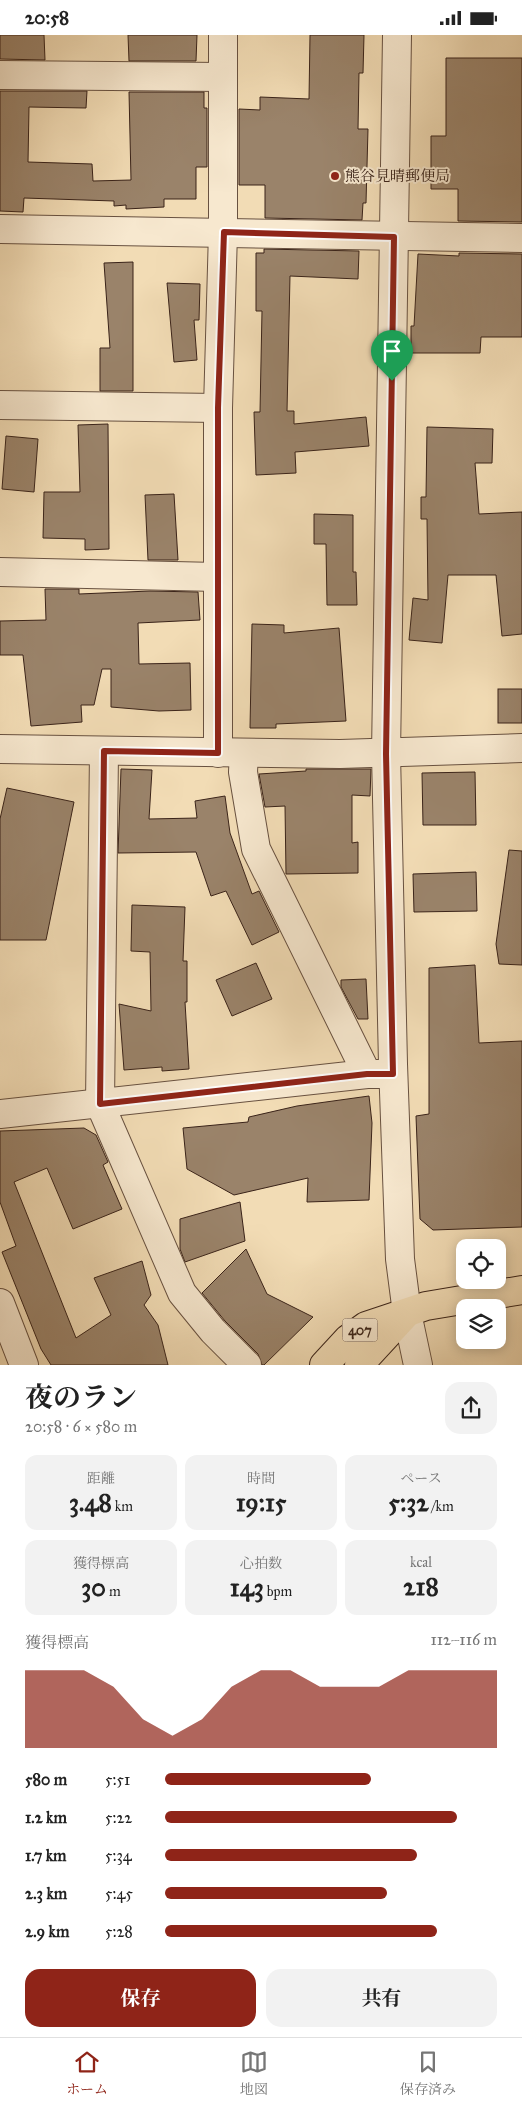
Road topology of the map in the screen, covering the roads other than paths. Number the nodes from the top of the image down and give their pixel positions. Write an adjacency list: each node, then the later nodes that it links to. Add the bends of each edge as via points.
1 (223, 35): 4 (street)
2 (397, 35): 7 (street)
3 (0, 75): 4 (street)
4 (222, 77): 6 (street)
5 (0, 229): 6 (street)
6 (224, 232): 7 (street); 10 (street)
7 (394, 237): 8 (street); 17 (street)
8 (522, 238)
9 (0, 405): 10 (street)
10 (218, 408): 12 (street)
11 (0, 572): 12 (street)
12 (217, 577): 16 (street)
13 (522, 748): 17 (street)
14 (0, 749): 15 (street)
15 (104, 751): 16 (street); 19 (street)
16 (231, 753): 17 (street); 18 (street, via 243,772 256,849)
17 (386, 754): 18 (street)
18 (380, 1074): 19 (street); 23 (street)
19 (100, 1104): 20 (street); 25 (street, via 182,1293 212,1331)
20 (0, 1114)
21 (522, 1290): 23 (highway, 407, via 435,1304)
22 (0, 1303): 24 (street)
23 (407, 1313): 26 (highway, 407, via 366,1326 348,1339); 27 (highway, 407); 28 (street)
24 (24, 1365)
25 (248, 1365)
26 (324, 1365)
27 (359, 1365)
28 (418, 1365)

